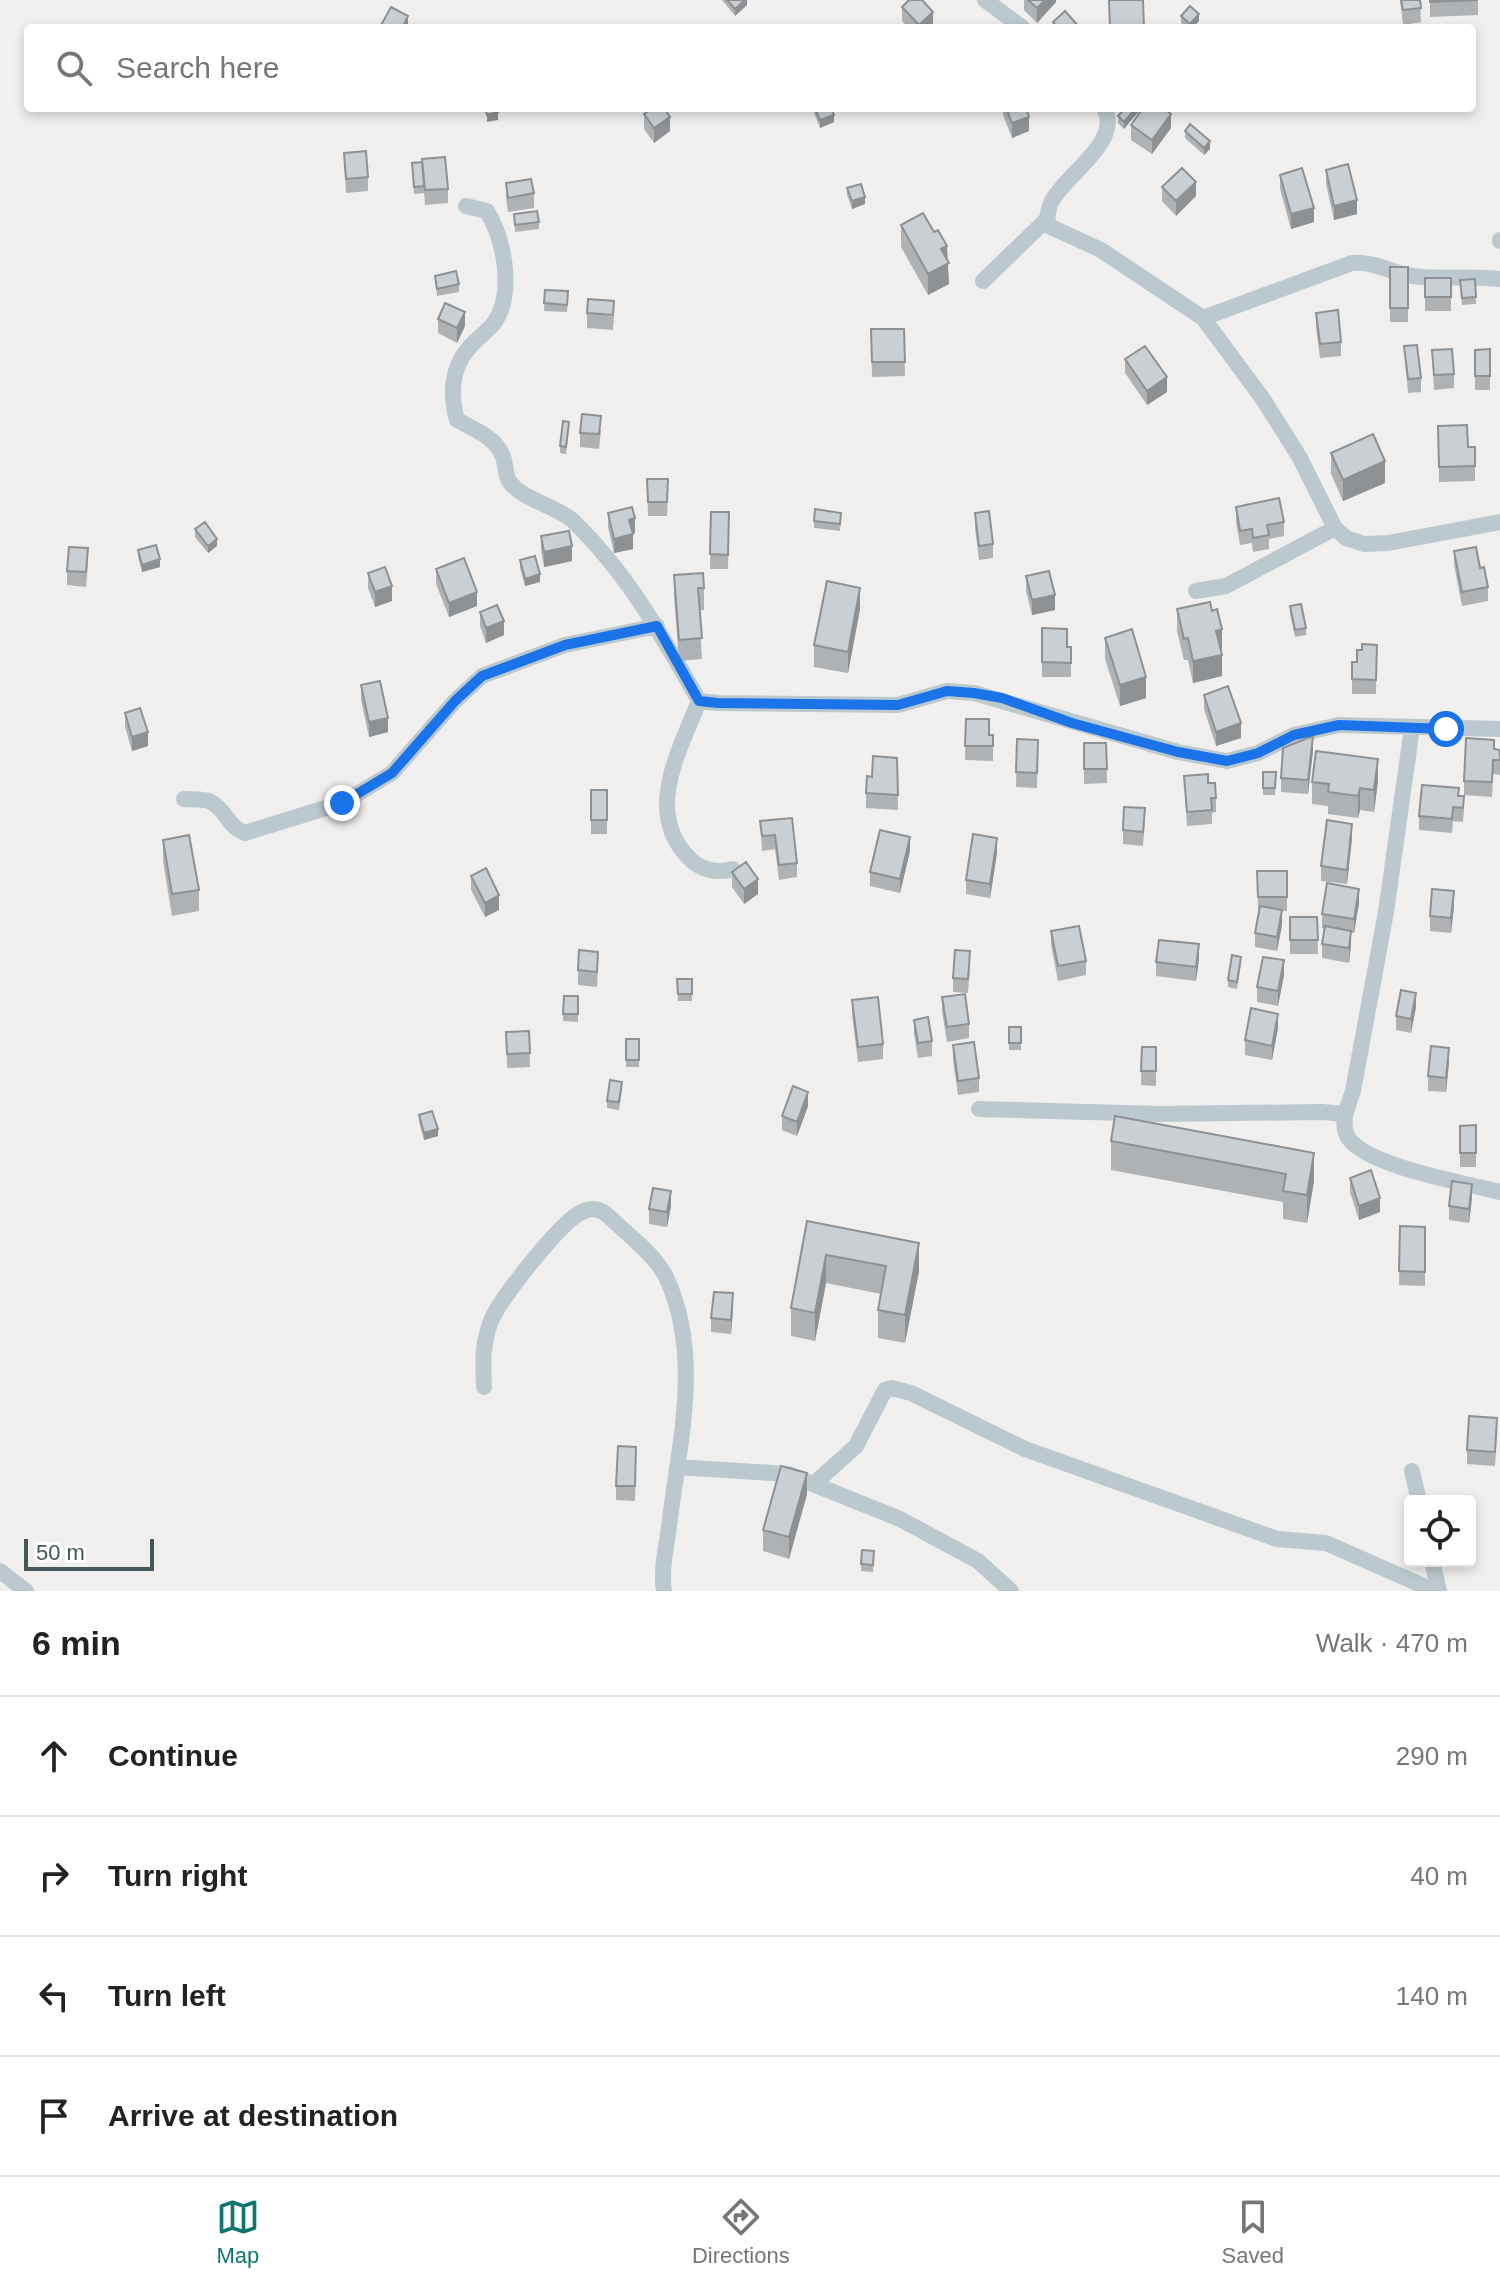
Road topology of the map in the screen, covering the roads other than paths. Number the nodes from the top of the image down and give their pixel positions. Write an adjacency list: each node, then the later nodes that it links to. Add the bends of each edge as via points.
1 (985, 0): 2 (street)
2 (1018, 24)
3 (1105, 112): 5 (street, via 1105,135 1051,201)
4 (466, 206): 12 (street, via 487,211 505,271 502,306 494,323 456,368 452,393 457,420 494,441 509,481 568,517 600,548)
5 (1047, 219): 7 (street); 8 (street, via 1051,227 1101,250)
6 (1500, 279): 8 (street, via 1412,276 1367,262 1352,263)
7 (983, 281)
8 (1203, 318): 10 (street, via 1263,399)
9 (1500, 522): 10 (street, via 1364,544)
10 (1335, 528): 11 (street, via 1226,586)
11 (1196, 591)
12 (657, 626): 13 (street); 16 (street, via 565,645 482,676 392,773 342,803 245,833 208,800)
13 (699, 701): 14 (street, via 898,705 947,691 974,693 1178,752 1227,761 1294,735 1339,725); 17 (street, via 670,773 667,814 680,849 696,866 721,873)
14 (1412, 728): 15 (street); 19 (street, via 1386,912)
15 (1500, 729)
16 (184, 799)
17 (733, 869)
18 (979, 1109): 19 (street)
19 (1345, 1114): 20 (street, via 1349,1139 1374,1157)
20 (1500, 1192)
21 (484, 1387): 22 (street, via 483,1343 492,1316 577,1214 592,1208 603,1212 650,1253 670,1289 686,1368)
22 (677, 1467): 24 (street, via 788,1474); 29 (street)
23 (1412, 1471): 25 (street)
24 (814, 1484): 30 (street, via 900,1519 978,1561); 31 (street, via 856,1446 885,1390 892,1388 1025,1449 1277,1539 1326,1543)
25 (1418, 1495)
26 (1433, 1567): 31 (street)
27 (0, 1571): 28 (street)
28 (26, 1591)
29 (664, 1591)
30 (1011, 1591)
31 (1437, 1591)

